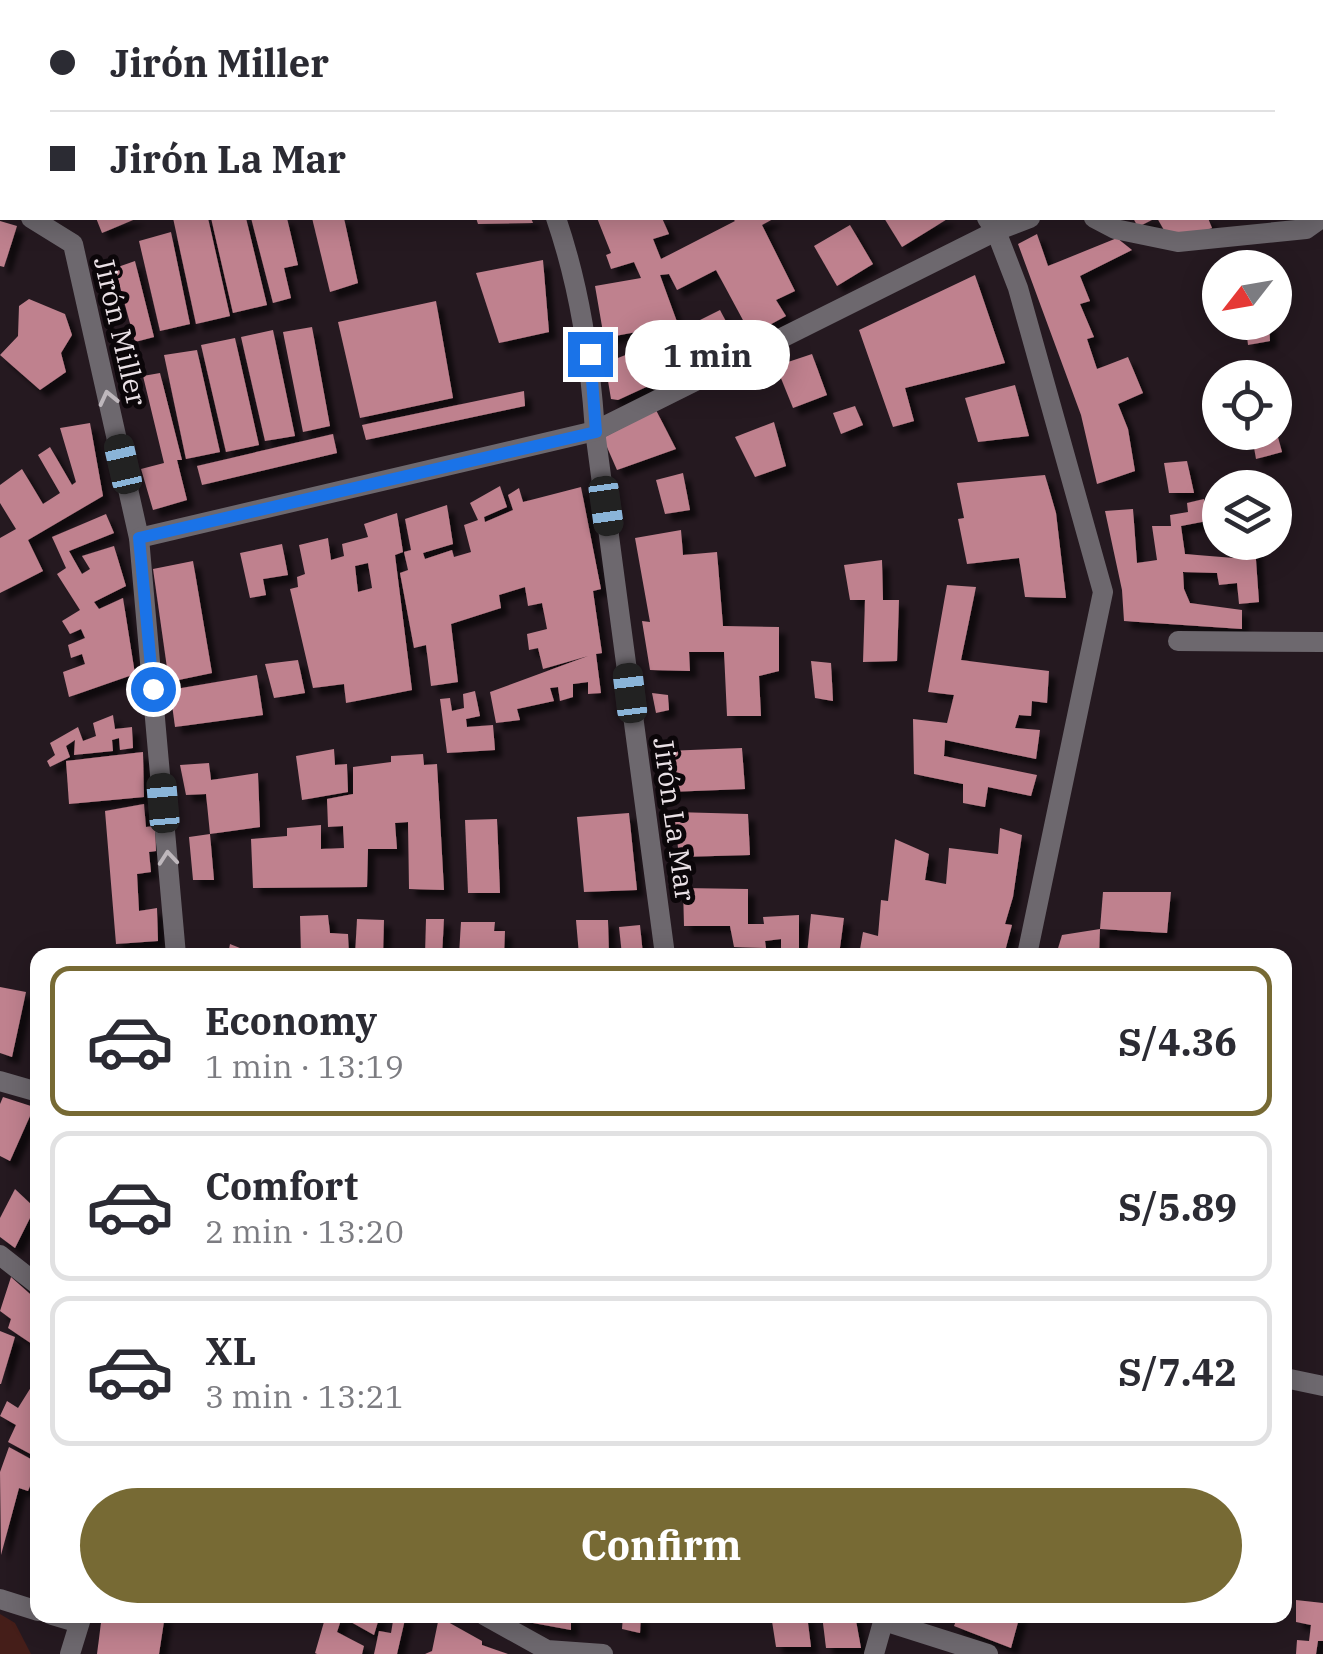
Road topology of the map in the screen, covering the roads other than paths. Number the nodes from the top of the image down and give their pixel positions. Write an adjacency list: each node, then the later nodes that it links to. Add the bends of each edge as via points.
1 (34, 220): 8 (street, Jirón Miller, one-way to 1, via 73,244)
2 (557, 220): 7 (street, Jirón La Mar, via 590,354)
3 (1017, 220): 6 (street)
4 (1098, 220): 5 (street, via 1178,242 1306,229)
5 (1320, 220)
6 (992, 224): 7 (street); 13 (street, via 1018,288 1103,592)
7 (596, 432): 8 (street); 12 (street, Jirón La Mar)
8 (139, 538): 11 (street, Jirón Miller, one-way to 8)
9 (1178, 641): 10 (street)
10 (1323, 642)
11 (175, 948)
12 (664, 948)
13 (1028, 948)
14 (0, 1081): 15 (street)
15 (30, 1090)
16 (0, 1255): 17 (street)
17 (30, 1278)
18 (1292, 1379): 19 (street)
19 (1323, 1386)
20 (0, 1599): 21 (street)
21 (30, 1608)
22 (79, 1623): 26 (street)
23 (498, 1623): 27 (street, via 547,1650)
24 (883, 1623): 28 (street)
25 (898, 1623): 29 (street)
26 (70, 1654)
27 (603, 1654)
28 (874, 1654)
29 (988, 1654)

